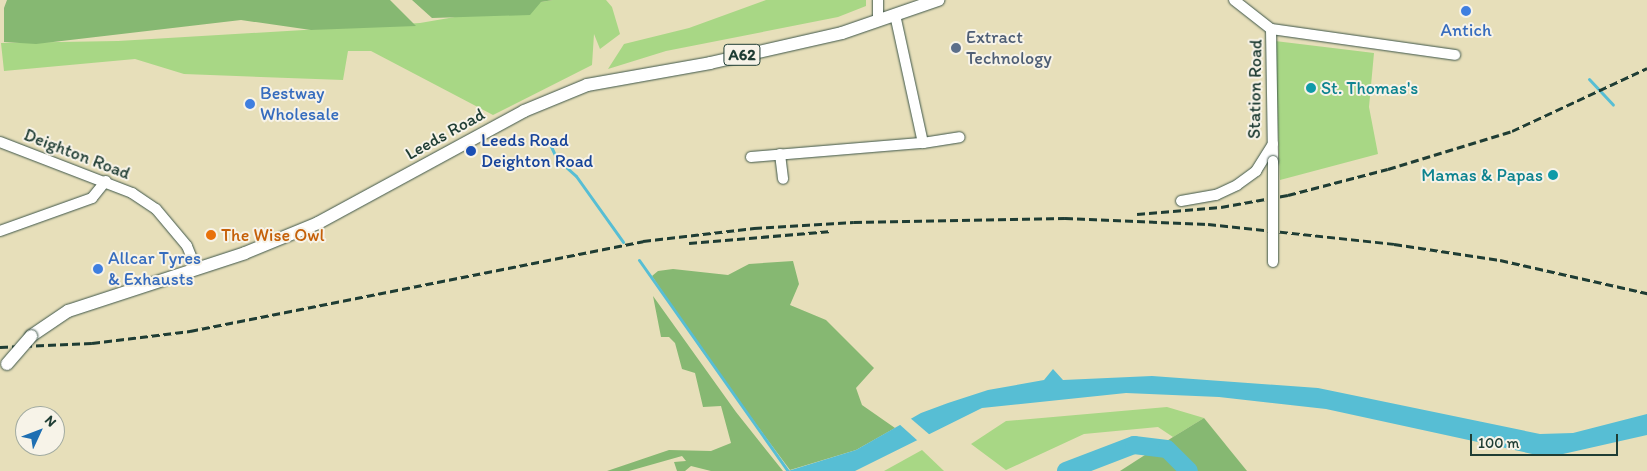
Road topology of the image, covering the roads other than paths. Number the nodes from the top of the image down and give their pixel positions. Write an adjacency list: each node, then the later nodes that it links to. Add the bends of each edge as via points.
1 (878, 0): 5 (street)
2 (938, 0): 4 (main road, Leeds Road / A62)
3 (1234, 0): 6 (street, Station Road)
4 (895, 15): 5 (main road, Leeds Road / A62); 10 (street)
5 (878, 20): 19 (main road, Leeds Road / A62, via 842,33 719,61 587,85 524,111 318,223 245,253)
6 (1271, 29): 7 (street); 11 (street, Station Road)
7 (1455, 55)
8 (960, 137): 10 (street)
9 (0, 142): 15 (street, Deighton Road)
10 (923, 143): 12 (street)
11 (1273, 144): 16 (street, Station Road, via 1256,171 1238,184 1216,195); 18 (street, bridge)
12 (780, 154): 13 (street); 14 (street)
13 (751, 157)
14 (783, 179)
15 (106, 181): 17 (street, via 92,198); 19 (street, Deighton Road, via 156,209 187,246)
16 (1181, 201)
17 (0, 231)
18 (1273, 262)
19 (196, 268): 20 (main road, Leeds Road / A62, bridge, via 68,311 31,336)
20 (3, 367)

